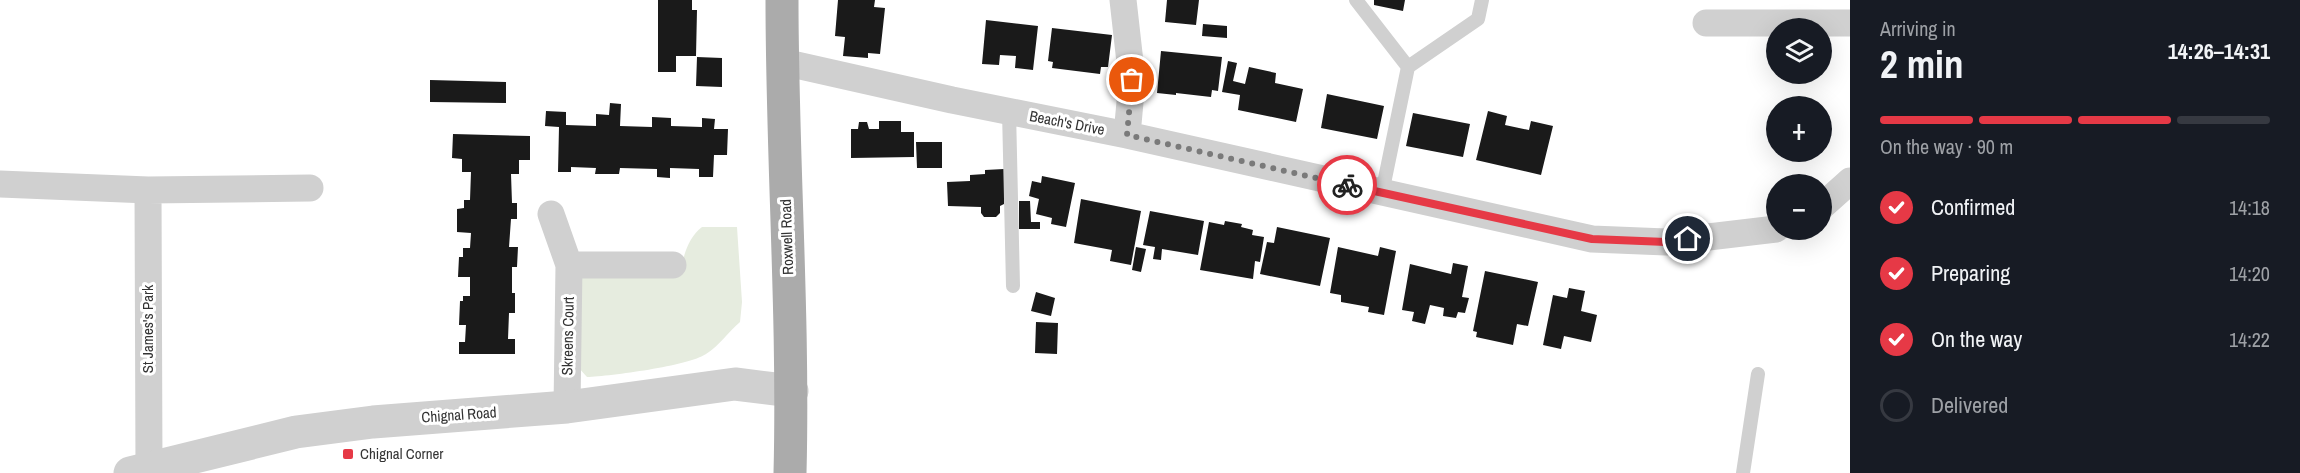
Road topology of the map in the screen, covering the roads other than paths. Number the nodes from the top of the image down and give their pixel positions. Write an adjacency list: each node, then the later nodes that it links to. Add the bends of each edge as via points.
1 (782, 0): 7 (main road, Roxwell Road)
2 (1123, 0): 10 (street, via 1132,80)
3 (1356, 0): 8 (lane)
4 (1482, 0): 8 (lane, via 1478,19)
5 (1850, 22): 6 (street)
6 (1706, 23)
7 (783, 62): 9 (street, Beach's Drive); 23 (main road, Roxwell Road)
8 (1408, 66): 15 (lane)
9 (1009, 111): 10 (street, Beach's Drive); 21 (lane)
10 (1127, 135): 15 (street, Beach's Drive)
11 (1850, 181): 16 (street)
12 (0, 184): 14 (street)
13 (310, 188): 14 (street)
14 (148, 190): 25 (street, St James's Park)
15 (1382, 193): 18 (street, Beach's Drive, via 1592,239 1666,242)
16 (1832, 197)
17 (551, 214): 19 (street, Skreens Court)
18 (1766, 230)
19 (569, 265): 20 (street); 24 (street, Skreens Court)
20 (673, 265)
21 (1013, 286)
22 (1758, 374): 27 (lane)
23 (792, 391): 24 (street, Chignal Road, via 735,384); 26 (main road, Roxwell Road)
24 (567, 407): 25 (street, Chignal Road, via 296,432)
25 (140, 470)
26 (790, 473)
27 (1743, 473)

